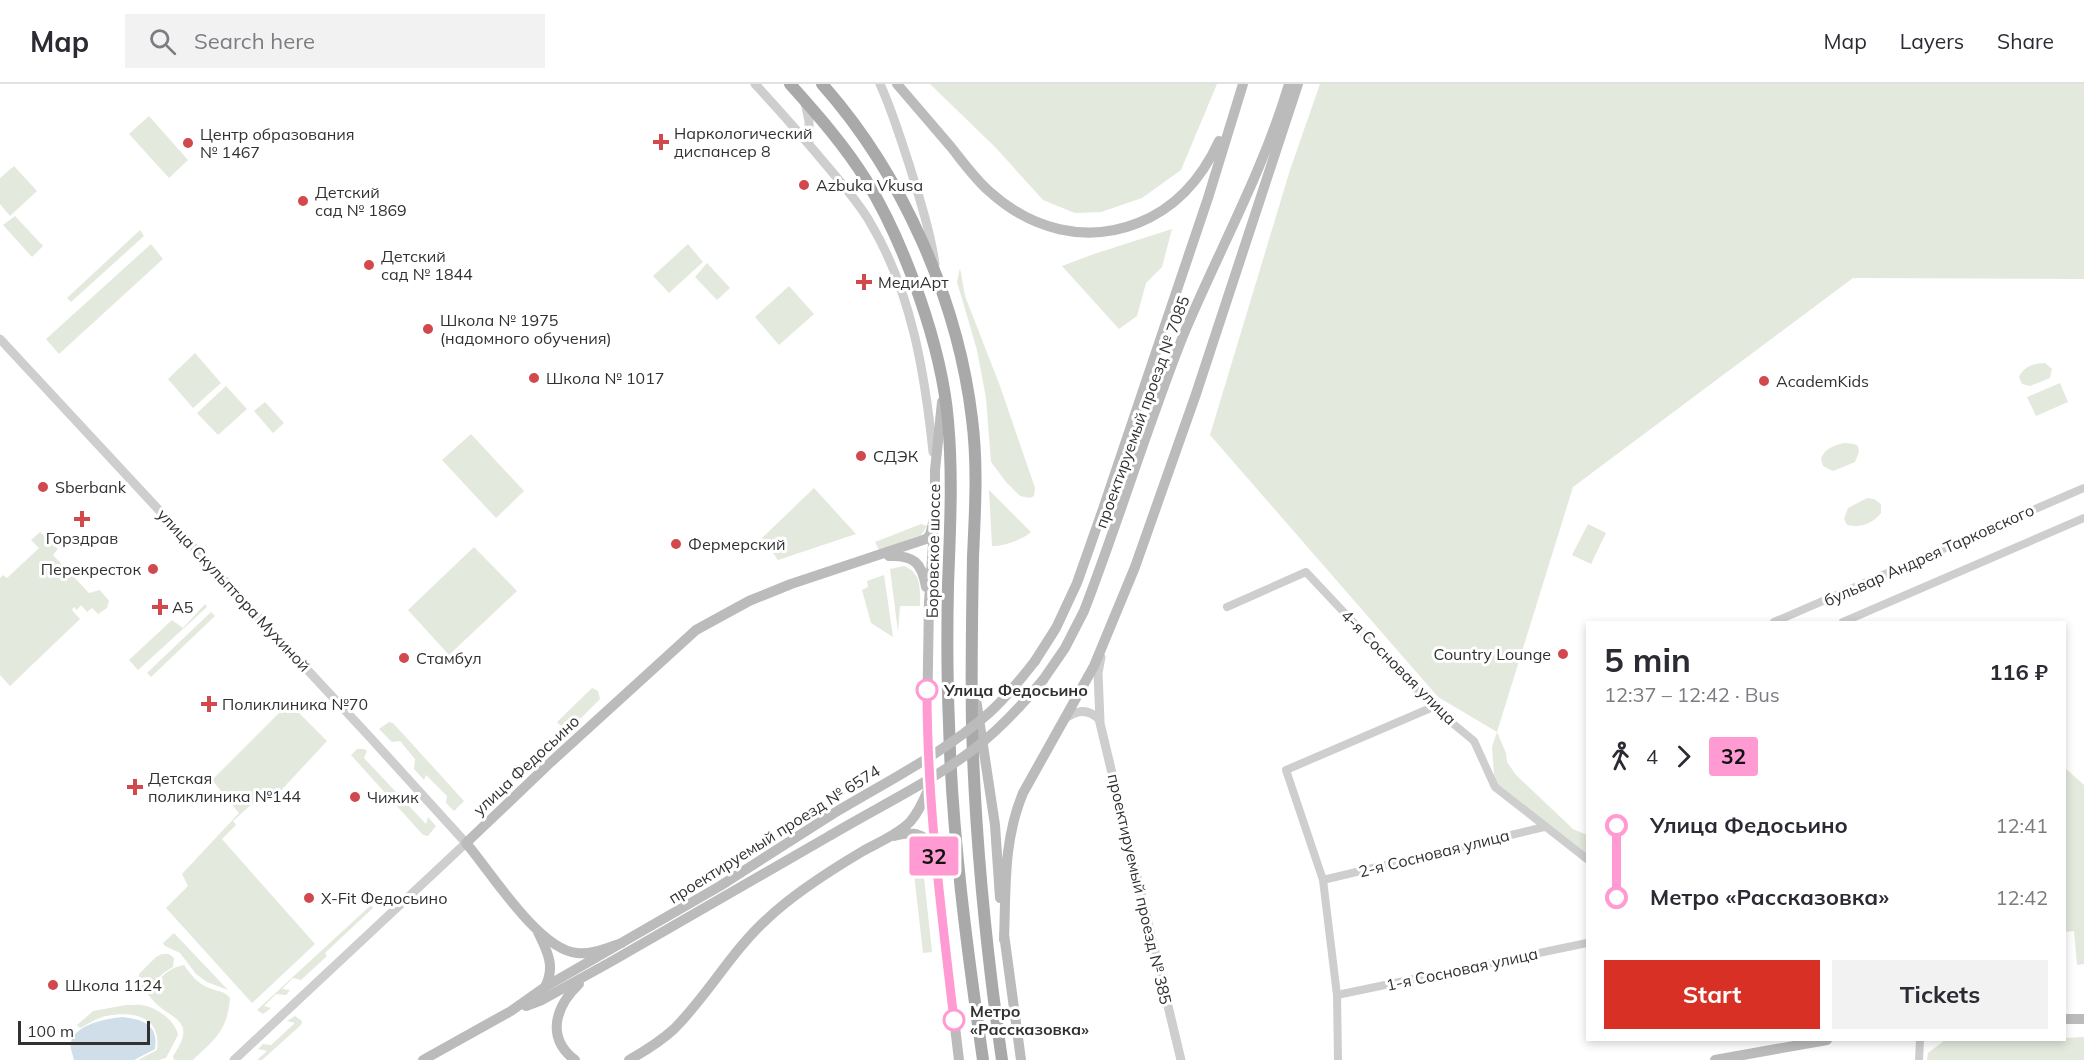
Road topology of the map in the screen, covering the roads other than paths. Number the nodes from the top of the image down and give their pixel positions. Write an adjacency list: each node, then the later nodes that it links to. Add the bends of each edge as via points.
1 (755, 84): 10 (street)
2 (790, 84): 9 (main road, Боровское шоссе)
3 (822, 84): 11 (main road, via 886,171)
4 (880, 84): 11 (street, via 928,229)
5 (897, 84): 8 (main road, via 989,191 1014,211 1042,225 1098,233 1154,217 1195,182 1211,158)
6 (1289, 84): 26 (main road, проектируемый проезд № 7085, via 1265,154 1173,363 1084,611)
7 (1298, 84): 24 (main road, via 1196,394)
8 (1241, 89): 25 (main road, проектируемый проезд № 7085, via 1099,522 1077,583)
9 (804, 100): 10 (street, via 809,121); 13 (main road, Боровское шоссе, via 852,159 891,228 917,291)
10 (808, 143): 14 (street, via 865,213 898,283 922,370)
11 (939, 284): 23 (main road, via 963,364 972,420)
12 (0, 339): 33 (street, улица Скульптора Мухиной)
13 (940, 369): 14 (main road, via 941,421); 54 (main road, Боровское шоссе, via 951,464 947,633 950,768)
14 (935, 470): 16 (main road)
15 (2084, 488): 21 (street, бульвар Андрея Тарковского)
16 (935, 515): 18 (main road, улица Федосьино, via 926,539); 19 (main road)
17 (2084, 518): 22 (street, бульвар Андрея Тарковского)
18 (879, 556): 19 (main road, via 901,556 918,564); 33 (main road, улица Федосьино, via 767,594 696,630)
19 (929, 602): 30 (main road)
20 (1227, 607): 27 (street, 4-я Сосновая улица, via 1306,572)
21 (1776, 621)
22 (1845, 621)
23 (972, 633): 38 (main road); 55 (main road, via 979,868)
24 (1105, 640): 28 (main road); 29 (street, проектируемый проезд № 385, via 1098,673)
25 (1035, 661): 39 (main road, проектируемый проезд № 6574, bridge, via 998,705 968,730 720,886)
26 (1043, 680): 41 (main road, проектируемый проезд № 6574, bridge, via 1020,708 973,750 943,770)
27 (1433, 706): 31 (street, 4-я Сосновая улица, via 1474,741 1495,787); 36 (street, via 1286,770)
28 (1064, 719): 29 (street, via 1072,713 1087,711); 38 (main road, via 1014,815 1008,840)
29 (1100, 721): 57 (street, проектируемый проезд № 385)
30 (929, 787): 32 (main road, via 922,806); 34 (main road)
31 (1544, 827): 35 (street, 4-я Сосновая улица); 36 (street, 2-я Сосновая улица)
32 (891, 837): 34 (main road, via 916,833 929,841); 52 (main road, via 827,874 766,919 673,1030)
33 (466, 843): 37 (main road); 49 (street, улица Федосьино)
34 (934, 850): 53 (main road)
35 (1586, 858)
36 (1323, 880): 43 (street)
37 (537, 932): 39 (main road, via 580,954); 42 (main road, via 551,960)
38 (1005, 940): 56 (main road)
39 (622, 942): 42 (main road, проектируемый проезд № 6574)
40 (1586, 943): 43 (street, 1-я Сосновая улица)
41 (591, 973): 44 (main road, проектируемый проезд № 6574, via 542,1000); 51 (main road, via 568,994 558,1015 559,1038)
42 (545, 987): 44 (main road, проектируемый проезд № 6574)
43 (1337, 995): 58 (street)
44 (511, 1011): 50 (main road, проектируемый проезд № 6574)
45 (2084, 1018): 46 (main road)
46 (2066, 1019)
47 (1821, 1041): 59 (main road)
48 (1920, 1041): 60 (street)
49 (234, 1060)
50 (423, 1060)
51 (576, 1060)
52 (629, 1060)
53 (959, 1060)
54 (983, 1060)
55 (1002, 1060)
56 (1021, 1060)
57 (1181, 1060)
58 (1338, 1060)
59 (1715, 1060)
60 (1919, 1060)

